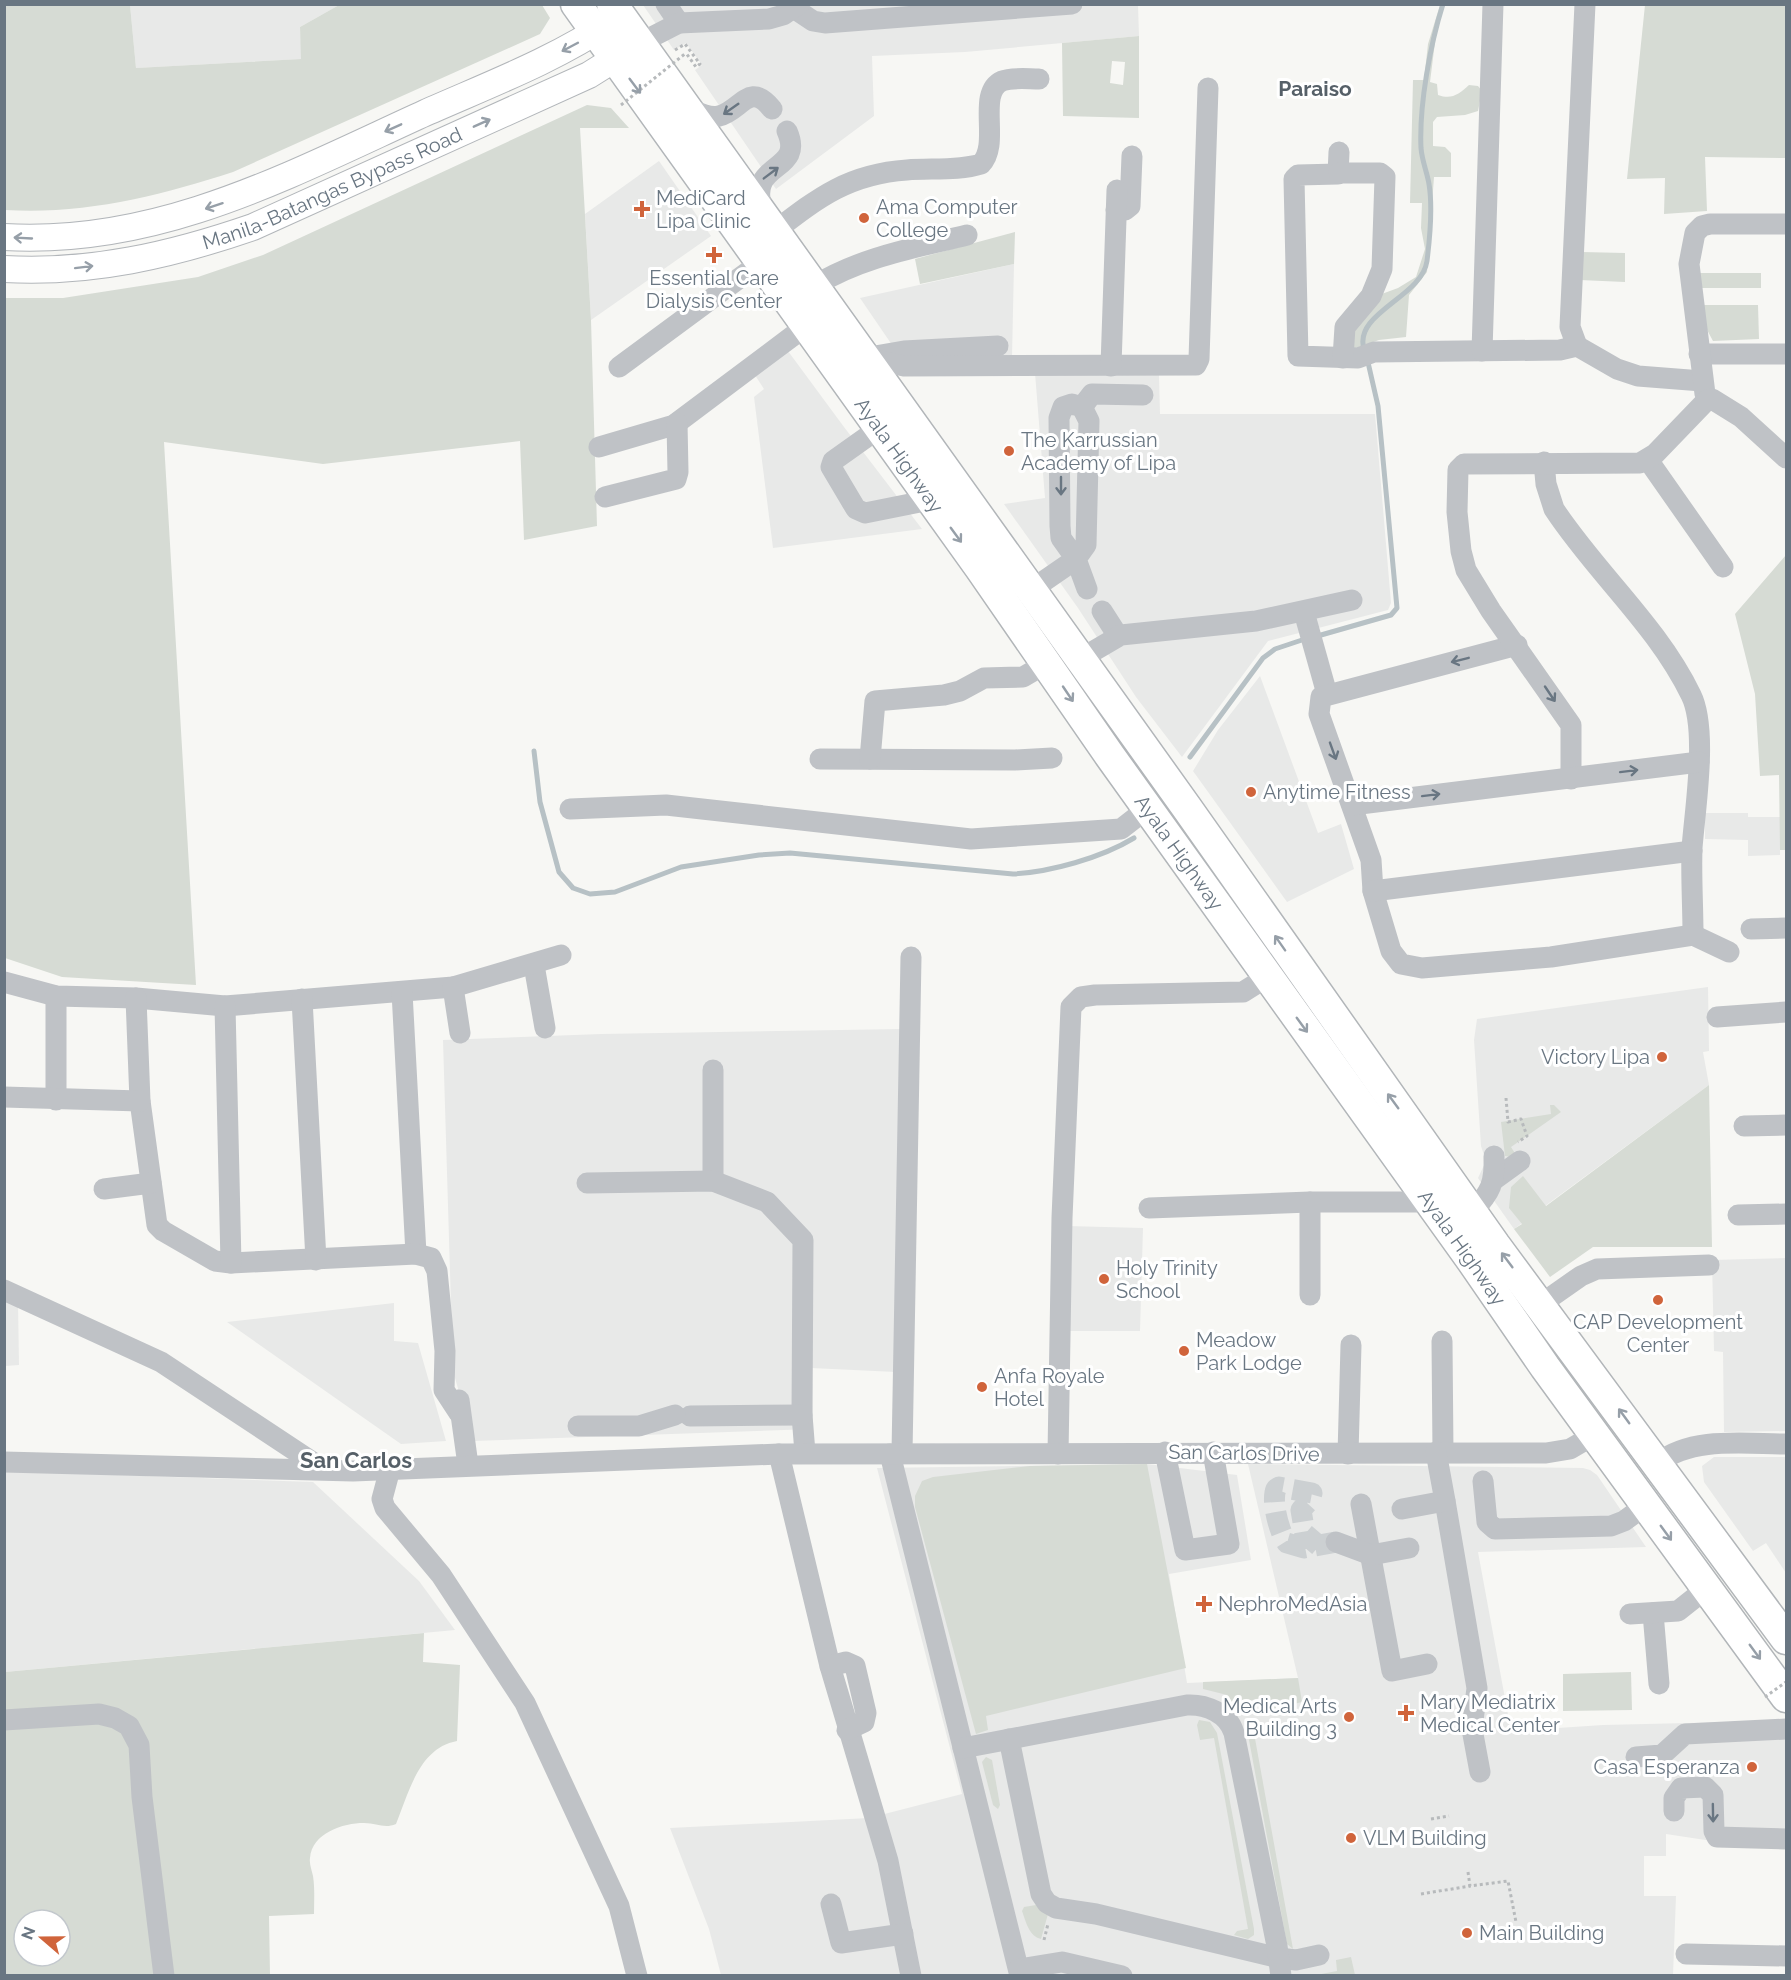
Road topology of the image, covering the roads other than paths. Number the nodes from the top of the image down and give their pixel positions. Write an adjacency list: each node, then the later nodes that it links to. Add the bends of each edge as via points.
1 (576, 4): 10 (highway, Ayala Highway)
2 (666, 4): 9 (street)
3 (1072, 4): 8 (street)
4 (1493, 4): 31 (street)
5 (1585, 4): 30 (street, via 1570,327)
6 (797, 7): 8 (street, via 813,21 825,23); 9 (street, via 769,19)
7 (618, 8): 10 (main road, Manila-Batangas Bypass Road); 11 (highway, Ayala Highway)
8 (956, 10)
9 (679, 23): 11 (street)
10 (595, 33): 12 (highway, Ayala Highway); 24 (main road, Manila-Batangas Bypass Road, one-way to 24, via 242,196 185,215 118,230 68,237)
11 (640, 43): 12 (main road, Manila-Batangas Bypass Road); 15 (highway, Ayala Highway)
12 (614, 58): 25 (highway, Ayala Highway, one-way to 25); 26 (main road, Manila-Batangas Bypass Road, one-way to 12, via 67,270 196,246 264,222 589,75)
13 (1039, 79): 21 (street, via 1005,80 995,86 990,96 989,150 981,164 889,172 850,182)
14 (1208, 88): 35 (street, via 1199,359 1190,367)
15 (686, 107): 16 (street, one-way to 15, via 756,97 719,116); 21 (highway, Ayala Highway)
16 (772, 110)
17 (787, 131): 21 (street, one-way to 17, via 758,194 759,186 788,157 791,147)
18 (1339, 152): 20 (street)
19 (1132, 156): 35 (street, via 1130,206 1125,210 1116,200)
20 (1339, 173): 34 (street, via 1383,174 1382,269 1371,296 1345,327); 34 (street, via 1298,175 1294,179 1296,352 1302,357)
21 (770, 224): 27 (highway, Ayala Highway)
22 (1786, 224): 32 (street, via 1710,224 1695,233 1689,264)
23 (967, 235): 27 (street, via 877,257)
24 (4, 237)
25 (760, 262): 28 (highway, Ayala Highway); 36 (street)
26 (4, 269)
27 (814, 286): 37 (highway, Ayala Highway)
28 (806, 326): 37 (highway, Ayala Highway); 41 (street)
29 (998, 346): 37 (street, via 881,354)
30 (1577, 346): 31 (street, via 1560,350); 38 (street, via 1632,375)
31 (1482, 351): 34 (street)
32 (1699, 354): 33 (street); 38 (street)
33 (1786, 354)
34 (1358, 356)
35 (1111, 366): 37 (street, via 904,366 875,360)
36 (619, 367)
37 (854, 370): 42 (highway, Ayala Highway); 52 (highway, Ayala Highway)
38 (1704, 390): 44 (street, via 1741,417); 45 (street)
39 (1143, 395): 40 (street, via 1092,394)
40 (1082, 407): 49 (street, via 1089,421 1087,541); 49 (street, one-way to 49, via 1063,407 1059,418 1060,535)
41 (677, 423): 43 (street); 47 (street, via 676,479)
42 (878, 429): 48 (highway, Ayala Highway); 48 (street, via 833,460 831,467 856,509 865,513)
43 (599, 447)
44 (1786, 459)
45 (1648, 460): 46 (street, via 1629,465); 50 (street)
46 (1544, 462): 57 (street, via 1464,464 1456,478 1466,570); 64 (street, via 1554,509 1603,569 1692,696)
47 (605, 497)
48 (930, 500): 59 (highway, Ayala Highway, one-way to 59)
49 (1076, 559): 51 (street); 52 (street)
50 (1723, 567)
51 (1087, 589)
52 (1031, 590): 58 (highway, Ayala Highway)
53 (1352, 600): 55 (street)
54 (1102, 611): 56 (street)
55 (1306, 619): 56 (street); 60 (street)
56 (1118, 636): 58 (street)
57 (1517, 645): 60 (street, one-way to 60); 65 (street, one-way to 65, via 1571,725)
58 (1080, 659): 67 (highway, Ayala Highway)
59 (1047, 663): 63 (street, via 1023,677 984,678 944,695 875,701); 69 (highway, Ayala Highway, one-way to 69)
60 (1326, 694): 66 (street, one-way to 66, via 1321,698 1319,714)
61 (1052, 758): 63 (street)
62 (820, 759): 63 (street)
63 (870, 759)
64 (1699, 762): 65 (street, one-way to 64); 70 (street)
65 (1571, 779): 66 (street, one-way to 65)
66 (1352, 805): 71 (street, via 1371,860)
67 (1187, 808): 69 (highway); 107 (highway, Ayala Highway, one-way to 67)
68 (570, 809): 69 (street, via 666,805 971,839 1121,829)
69 (1155, 818): 79 (highway, Ayala Highway)
70 (1692, 852): 71 (street); 74 (street)
71 (1373, 891): 74 (street, via 1396,960 1406,967 1551,957)
72 (1786, 928): 73 (street)
73 (1750, 929)
74 (1693, 935): 75 (street)
75 (1729, 952)
76 (561, 955): 78 (street)
77 (911, 957): 128 (street)
78 (534, 965): 81 (street); 89 (street)
79 (1267, 977): 105 (highway, Ayala Highway, one-way to 105); 129 (street, via 1243,992 1095,995 1081,997 1071,1007)
80 (4, 982): 83 (street)
81 (453, 987): 82 (street); 90 (street)
82 (402, 992): 85 (street); 110 (street)
83 (56, 996): 84 (street); 93 (street)
84 (136, 998): 86 (street); 94 (street)
85 (302, 999): 86 (street); 111 (street)
86 (225, 1006): 112 (street)
87 (1786, 1012): 88 (street)
88 (1717, 1017)
89 (545, 1029)
90 (460, 1034)
91 (712, 1070): 100 (street)
92 (4, 1097): 93 (street)
93 (56, 1100): 94 (street)
94 (140, 1101): 101 (street)
95 (1786, 1125): 96 (street)
96 (1744, 1126)
97 (1494, 1156): 99 (street)
98 (1520, 1161): 99 (street)
99 (1495, 1179): 107 (street)
100 (713, 1181): 102 (street); 119 (street, via 766,1202 803,1240)
101 (151, 1183): 103 (street); 112 (street, via 157,1225 163,1231 215,1261)
102 (587, 1183)
103 (104, 1189)
104 (1310, 1202): 105 (street); 106 (street); 115 (street)
105 (1430, 1202): 121 (highway, Ayala Highway)
106 (1149, 1208)
107 (1472, 1212): 116 (highway, Ayala Highway, one-way to 107)
108 (1786, 1214): 109 (street)
109 (1738, 1215)
110 (416, 1254): 111 (street); 133 (street, via 431,1258 436,1264 445,1351 458,1385)
111 (316, 1260): 112 (street)
112 (231, 1263)
113 (1709, 1265): 116 (street, via 1597,1269)
114 (4, 1290): 134 (street, via 161,1362)
115 (1310, 1295)
116 (1541, 1304): 132 (highway, Ayala Highway, one-way to 116)
117 (1442, 1341): 126 (street)
118 (1351, 1345): 130 (street)
119 (802, 1415): 120 (street, via 660,1417 639,1426); 125 (street)
120 (578, 1426)
121 (1594, 1435): 126 (street, San Carlos Drive, via 1559,1452); 139 (highway, Ayala Highway)
122 (1786, 1444): 132 (street, via 1698,1447 1676,1452)
123 (1165, 1452): 124 (street, San Carlos Drive); 124 (street, via 1185,1550 1229,1544); 129 (street, San Carlos Drive)
124 (1213, 1452): 130 (street, San Carlos Drive)
125 (805, 1453): 127 (street, San Carlos Drive); 128 (street, San Carlos Drive)
126 (1439, 1453): 130 (street, San Carlos Drive); 137 (street)
127 (780, 1454): 133 (street, San Carlos Drive); 161 (street, via 830,1666 888,1861)
128 (896, 1454): 129 (street, San Carlos Drive); 155 (street)
129 (1058, 1454)
130 (1348, 1454)
131 (4, 1462): 134 (street, San Carlos Drive)
132 (1658, 1463): 144 (highway, Ayala Highway)
133 (468, 1465): 135 (street, San Carlos Drive)
134 (323, 1469): 135 (street, San Carlos Drive)
135 (390, 1469): 168 (street, via 382,1499 385,1508 441,1575 525,1703 618,1906)
136 (1483, 1481): 139 (street, via 1487,1522 1498,1530 1611,1527)
137 (1445, 1501): 140 (street); 157 (street, via 1477,1688 1472,1729)
138 (1361, 1504): 143 (street)
139 (1646, 1505): 145 (highway, Ayala Highway, one-way to 145)
140 (1402, 1509)
141 (1336, 1542): 143 (street)
142 (1410, 1548): 143 (street)
143 (1371, 1555): 149 (street, via 1392,1671)
144 (1750, 1588): 145 (highway); 148 (highway, Ayala Highway)
145 (1715, 1598): 146 (street, via 1678,1611); 151 (highway, Ayala Highway, one-way to 151)
146 (1653, 1613): 147 (street); 150 (street)
147 (1630, 1614)
148 (1786, 1639)
149 (1426, 1664)
150 (1659, 1684)
151 (1776, 1697)
152 (4, 1720): 167 (street, via 99,1714 129,1726 139,1745)
153 (1786, 1729): 156 (street, via 1685,1734 1662,1755)
154 (1010, 1739): 155 (street); 165 (street, via 1041,1894 1047,1903); 165 (street, via 1187,1705 1204,1706 1226,1718 1234,1733)
155 (963, 1748): 166 (street)
156 (1636, 1757)
157 (1480, 1772)
158 (1674, 1811): 159 (street, one-way to 159, via 1678,1790 1705,1787 1713,1795 1717,1837)
159 (1786, 1839)
160 (831, 1904): 161 (street, via 841,1943)
161 (903, 1934): 169 (street)
162 (1686, 1954): 164 (street)
163 (1319, 1955): 165 (street)
164 (1786, 1956)
165 (1280, 1967)
166 (1020, 1972): 170 (street, via 1062,1962)
167 (164, 1976)
168 (637, 1976)
169 (911, 1976)
170 (1122, 1976)

